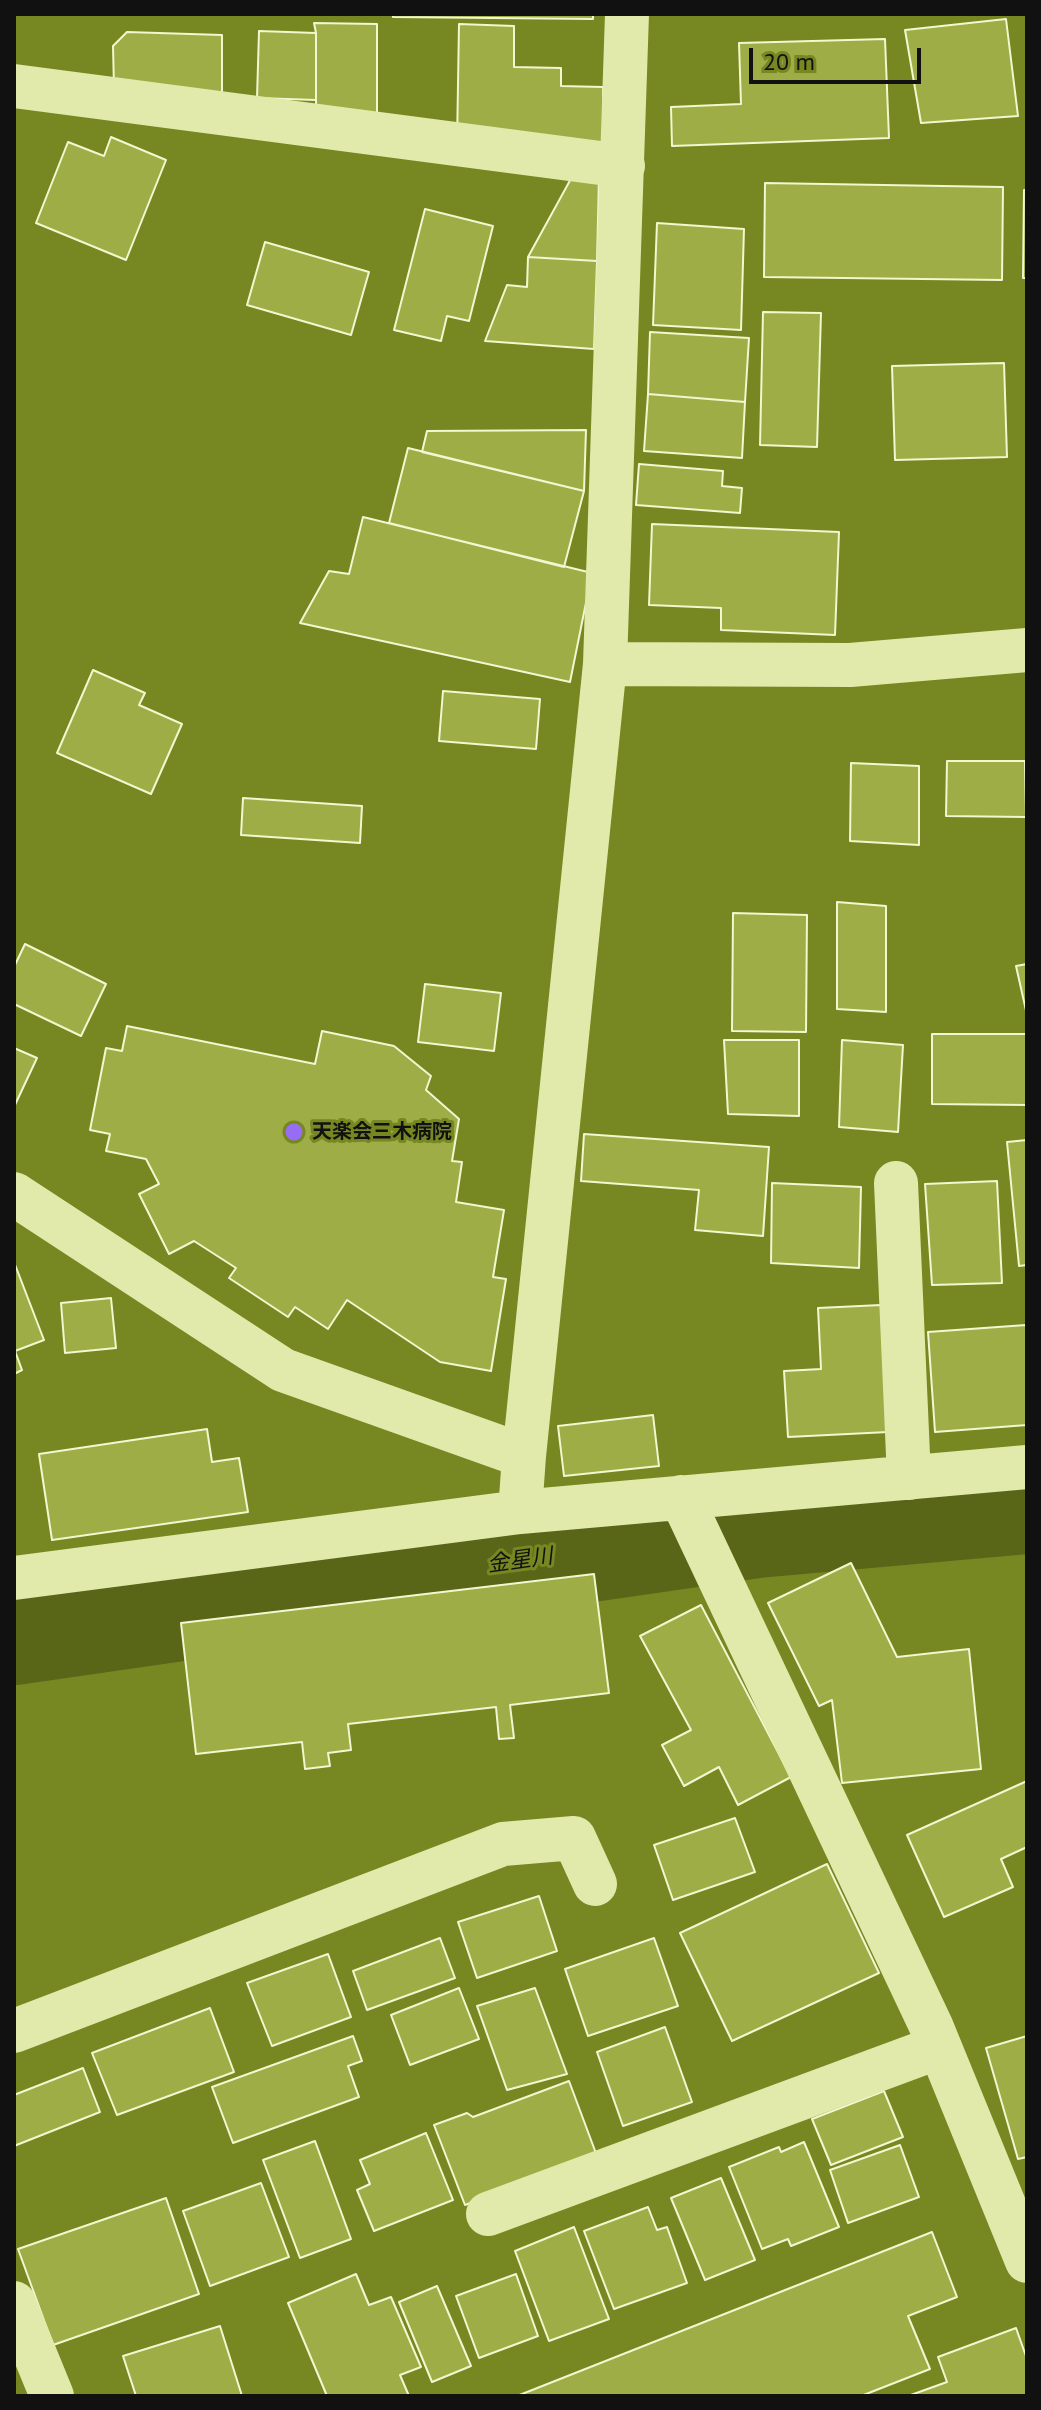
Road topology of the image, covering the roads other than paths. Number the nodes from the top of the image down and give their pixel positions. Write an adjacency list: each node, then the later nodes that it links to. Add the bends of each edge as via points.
1 (627, 14): 3 (street)
2 (14, 86): 3 (street)
3 (623, 166): 5 (street)
4 (1027, 650): 5 (street, via 850,665)
5 (605, 664): 8 (street)
6 (896, 1183): 10 (street)
7 (14, 1194): 8 (street, via 283,1370)
8 (524, 1456): 12 (street)
9 (1027, 1467): 10 (street)
10 (909, 1478): 11 (street)
11 (681, 1497): 12 (street); 16 (street)
12 (520, 1512): 13 (street)
13 (14, 1578)
14 (595, 1884): 15 (street, via 574,1838 503,1844)
15 (14, 2031)
16 (939, 2047): 17 (street); 18 (street)
17 (488, 2214)
18 (1027, 2261)
19 (14, 2303): 20 (street)
20 (52, 2396)

